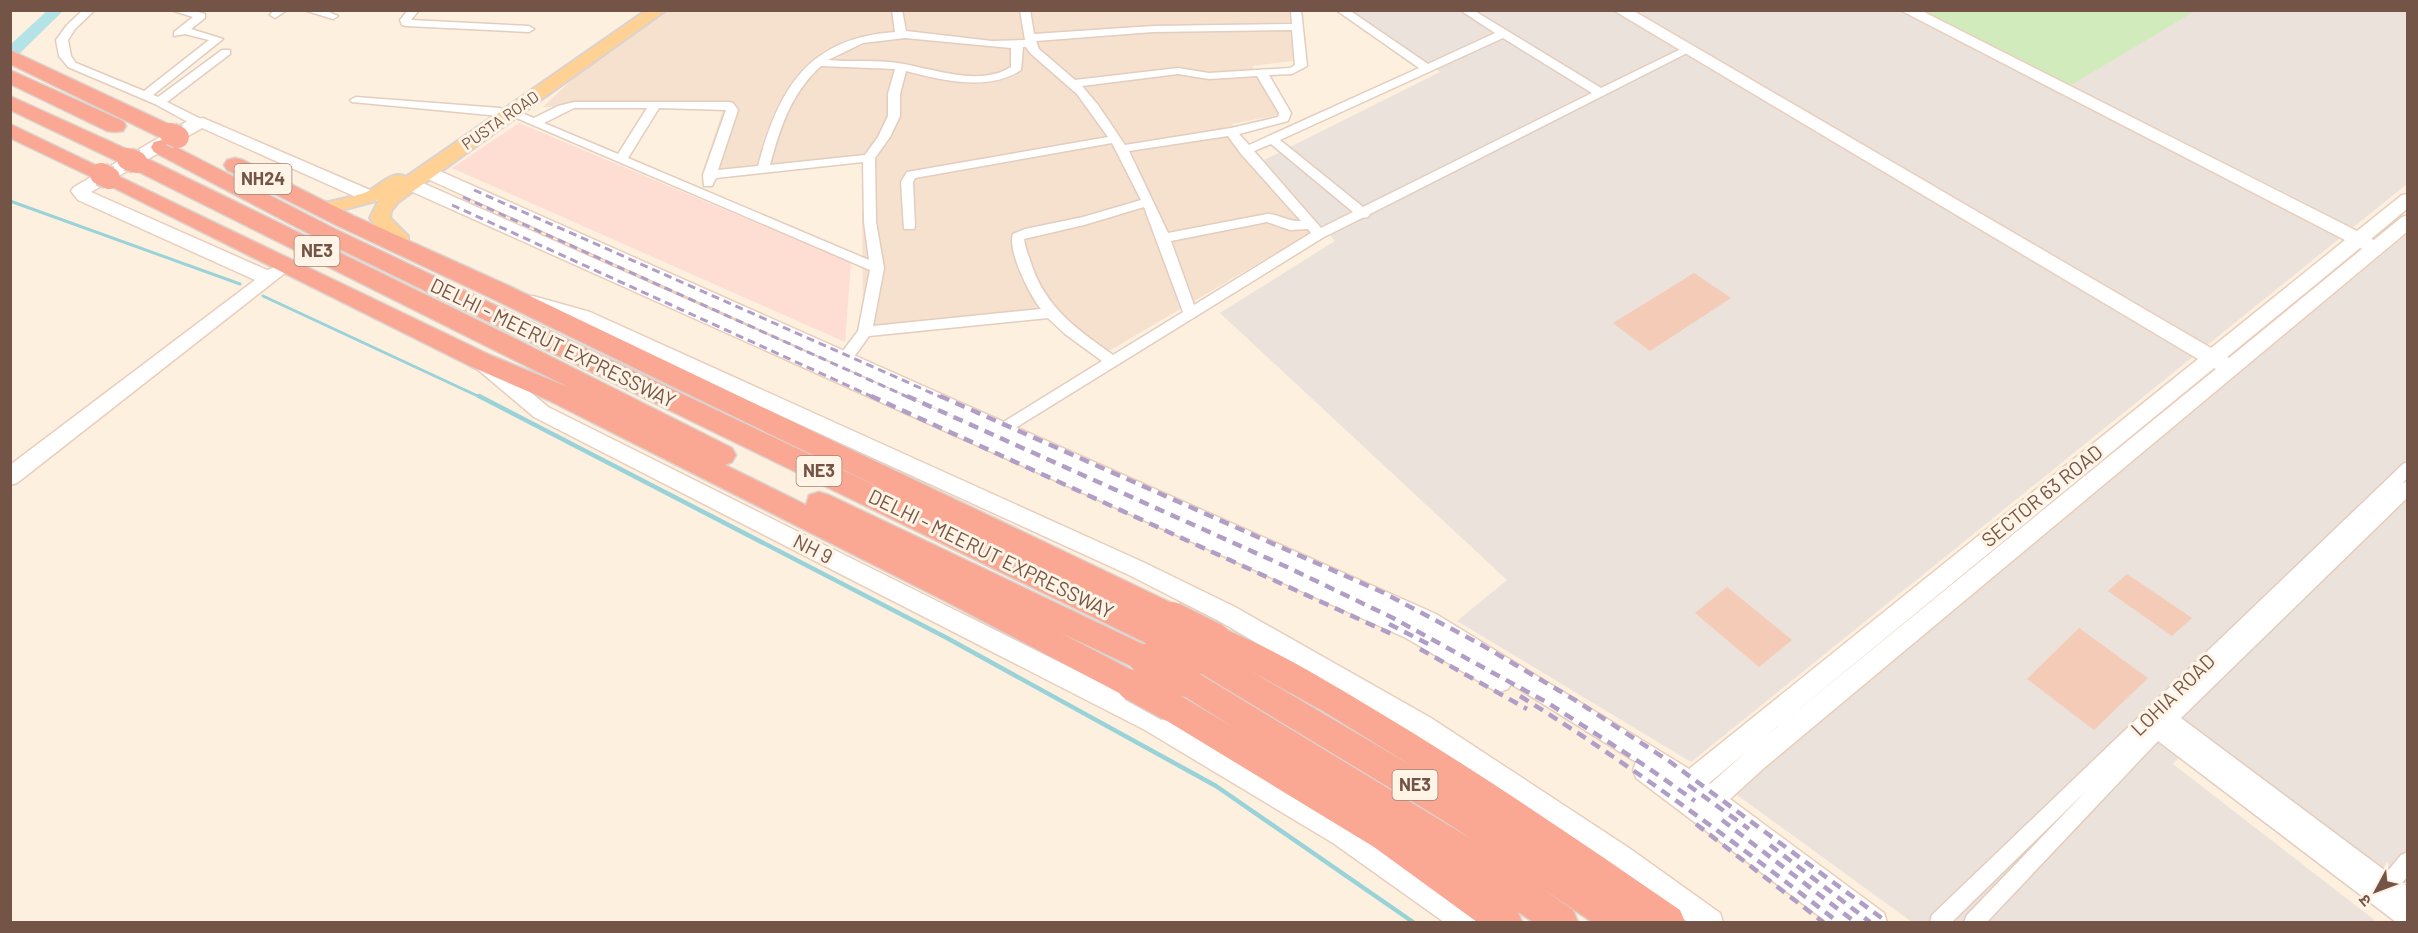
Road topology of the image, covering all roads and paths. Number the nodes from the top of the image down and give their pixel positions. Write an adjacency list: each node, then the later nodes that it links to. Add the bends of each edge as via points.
1 (90, 10): 31 (street, via 62,40 68,61)
2 (176, 10): 14 (street)
3 (309, 10): 15 (street)
4 (414, 10): 17 (street, via 406,22)
5 (649, 10): 36 (main road, PUSTA ROAD)
6 (658, 10): 36 (main road, PUSTA ROAD)
7 (897, 10): 18 (street)
8 (1025, 10): 20 (street, via 1029,22)
9 (1296, 10): 16 (street)
10 (1341, 10): 26 (street)
11 (1465, 10): 19 (street)
12 (1620, 10): 21 (street)
13 (1907, 10): 60 (street)
14 (206, 13): 31 (street, via 179,33 217,39)
15 (333, 16)
16 (1298, 27): 20 (street, via 1153,29); 27 (street, via 1301,66 1292,71)
17 (529, 29)
18 (901, 34): 20 (street); 24 (street, via 856,42)
19 (1502, 34): 26 (street); 30 (street)
20 (1025, 42): 25 (street, via 1017,68 1002,76 940,76); 29 (street)
21 (1689, 50): 30 (street); 69 (street)
22 (226, 52): 34 (street)
23 (10, 56): 42 (highway, NH24, via 130,114)
24 (816, 62): 25 (street); 47 (street, via 781,112)
25 (901, 68): 45 (street, via 894,94 894,116)
26 (1427, 68): 41 (street)
27 (1261, 72): 29 (street, via 1209,76 1178,71); 40 (street, via 1286,113 1284,119)
28 (10, 76): 42 (highway, DELHI - MEERUT EXPRESSWAY / NE3, via 65,103)
29 (1072, 84): 43 (street, via 1093,105)
30 (1601, 93): 55 (street)
31 (145, 96): 34 (street)
32 (356, 100): 36 (street)
33 (10, 102): 76 (highway, DELHI - MEERUT EXPRESSWAY / NE3, via 499,341 808,498)
34 (159, 102): 37 (street)
35 (656, 104): 38 (street, via 569,106); 46 (street); 48 (street, via 731,107)
36 (506, 113): 38 (street); 49 (main road, PUSTA ROAD); 51 (main road, PUSTA ROAD)
37 (199, 123): 51 (street, via 223,130); 63 (street, via 80,192)
38 (534, 123): 46 (street)
39 (11, 130): 63 (highway, via 105,176)
40 (1231, 132): 43 (street); 44 (street)
41 (1272, 138): 44 (street); 55 (street)
42 (167, 140): 54 (highway, NH24); 76 (highway, DELHI - MEERUT EXPRESSWAY / NE3, via 337,239)
43 (1118, 144): 53 (street); 57 (street, via 910,175)
44 (1245, 151): 58 (street)
45 (870, 158): 47 (street); 62 (street, via 870,222)
46 (621, 159): 50 (street)
47 (763, 170): 48 (street)
48 (709, 175): 50 (street)
49 (418, 178): 61 (main road, PUSTA ROAD, via 380,214 383,224 398,236); 70 (street)
50 (705, 195): 62 (street)
51 (370, 197): 54 (main road, PUSTA ROAD)
52 (2408, 199): 60 (street, SECTOR 63 ROAD)
53 (1148, 202): 59 (street); 65 (street, via 1018,237 1035,291)
54 (323, 209): 61 (highway, NH24)
55 (1364, 214): 58 (street)
56 (2408, 221): 60 (street, SECTOR 63 ROAD)
57 (909, 226)
58 (1315, 230): 59 (street, via 1267,218); 66 (street)
59 (1163, 238): 66 (street)
60 (2367, 244): 69 (street, SECTOR 63 ROAD)
61 (398, 245): 64 (highway)
62 (877, 268): 67 (street)
63 (278, 272): 73 (street); 76 (highway, via 557,393 957,592)
64 (498, 291): 75 (street, via 583,317); 76 (highway)
65 (1050, 313): 67 (street); 68 (street)
66 (1190, 313): 68 (street)
67 (865, 332): 70 (street)
68 (1112, 361): 71 (street)
69 (2221, 363): 79 (street, SECTOR 63 ROAD)
70 (839, 366): 71 (street)
71 (994, 434): 80 (street, via 1414,631)
72 (2408, 468): 93 (street, LOHIA ROAD)
73 (10, 477)
74 (2408, 487): 78 (street, LOHIA ROAD)
75 (1194, 598): 76 (street, via 1189,611); 77 (street)
76 (1146, 660): 77 (highway, bridge); 77 (highway, DELHI - MEERUT EXPRESSWAY / NE3, bridge)
77 (1193, 670): 85 (street, via 1342,834); 86 (highway, via 1386,836); 87 (highway, DELHI - MEERUT EXPRESSWAY / NE3); 88 (highway, DELHI - MEERUT EXPRESSWAY / NE3, via 1453,808); 89 (highway, via 1266,663 1410,748); 90 (street, via 1422,726 1620,857)
78 (2163, 725): 83 (street); 94 (street, LOHIA ROAD)
79 (1746, 752): 80 (street, SECTOR 63 ROAD); 81 (street, SECTOR 63 ROAD)
80 (1683, 788): 81 (street)
81 (1705, 805): 91 (street); 92 (street)
82 (2408, 861): 83 (street)
83 (2383, 891): 84 (street)
84 (2405, 905)
85 (1466, 922)
86 (1504, 922)
87 (1561, 922)
88 (1621, 922)
89 (1668, 922)
90 (1710, 922)
91 (1848, 922)
92 (1874, 922)
93 (1939, 922)
94 (1974, 922)

